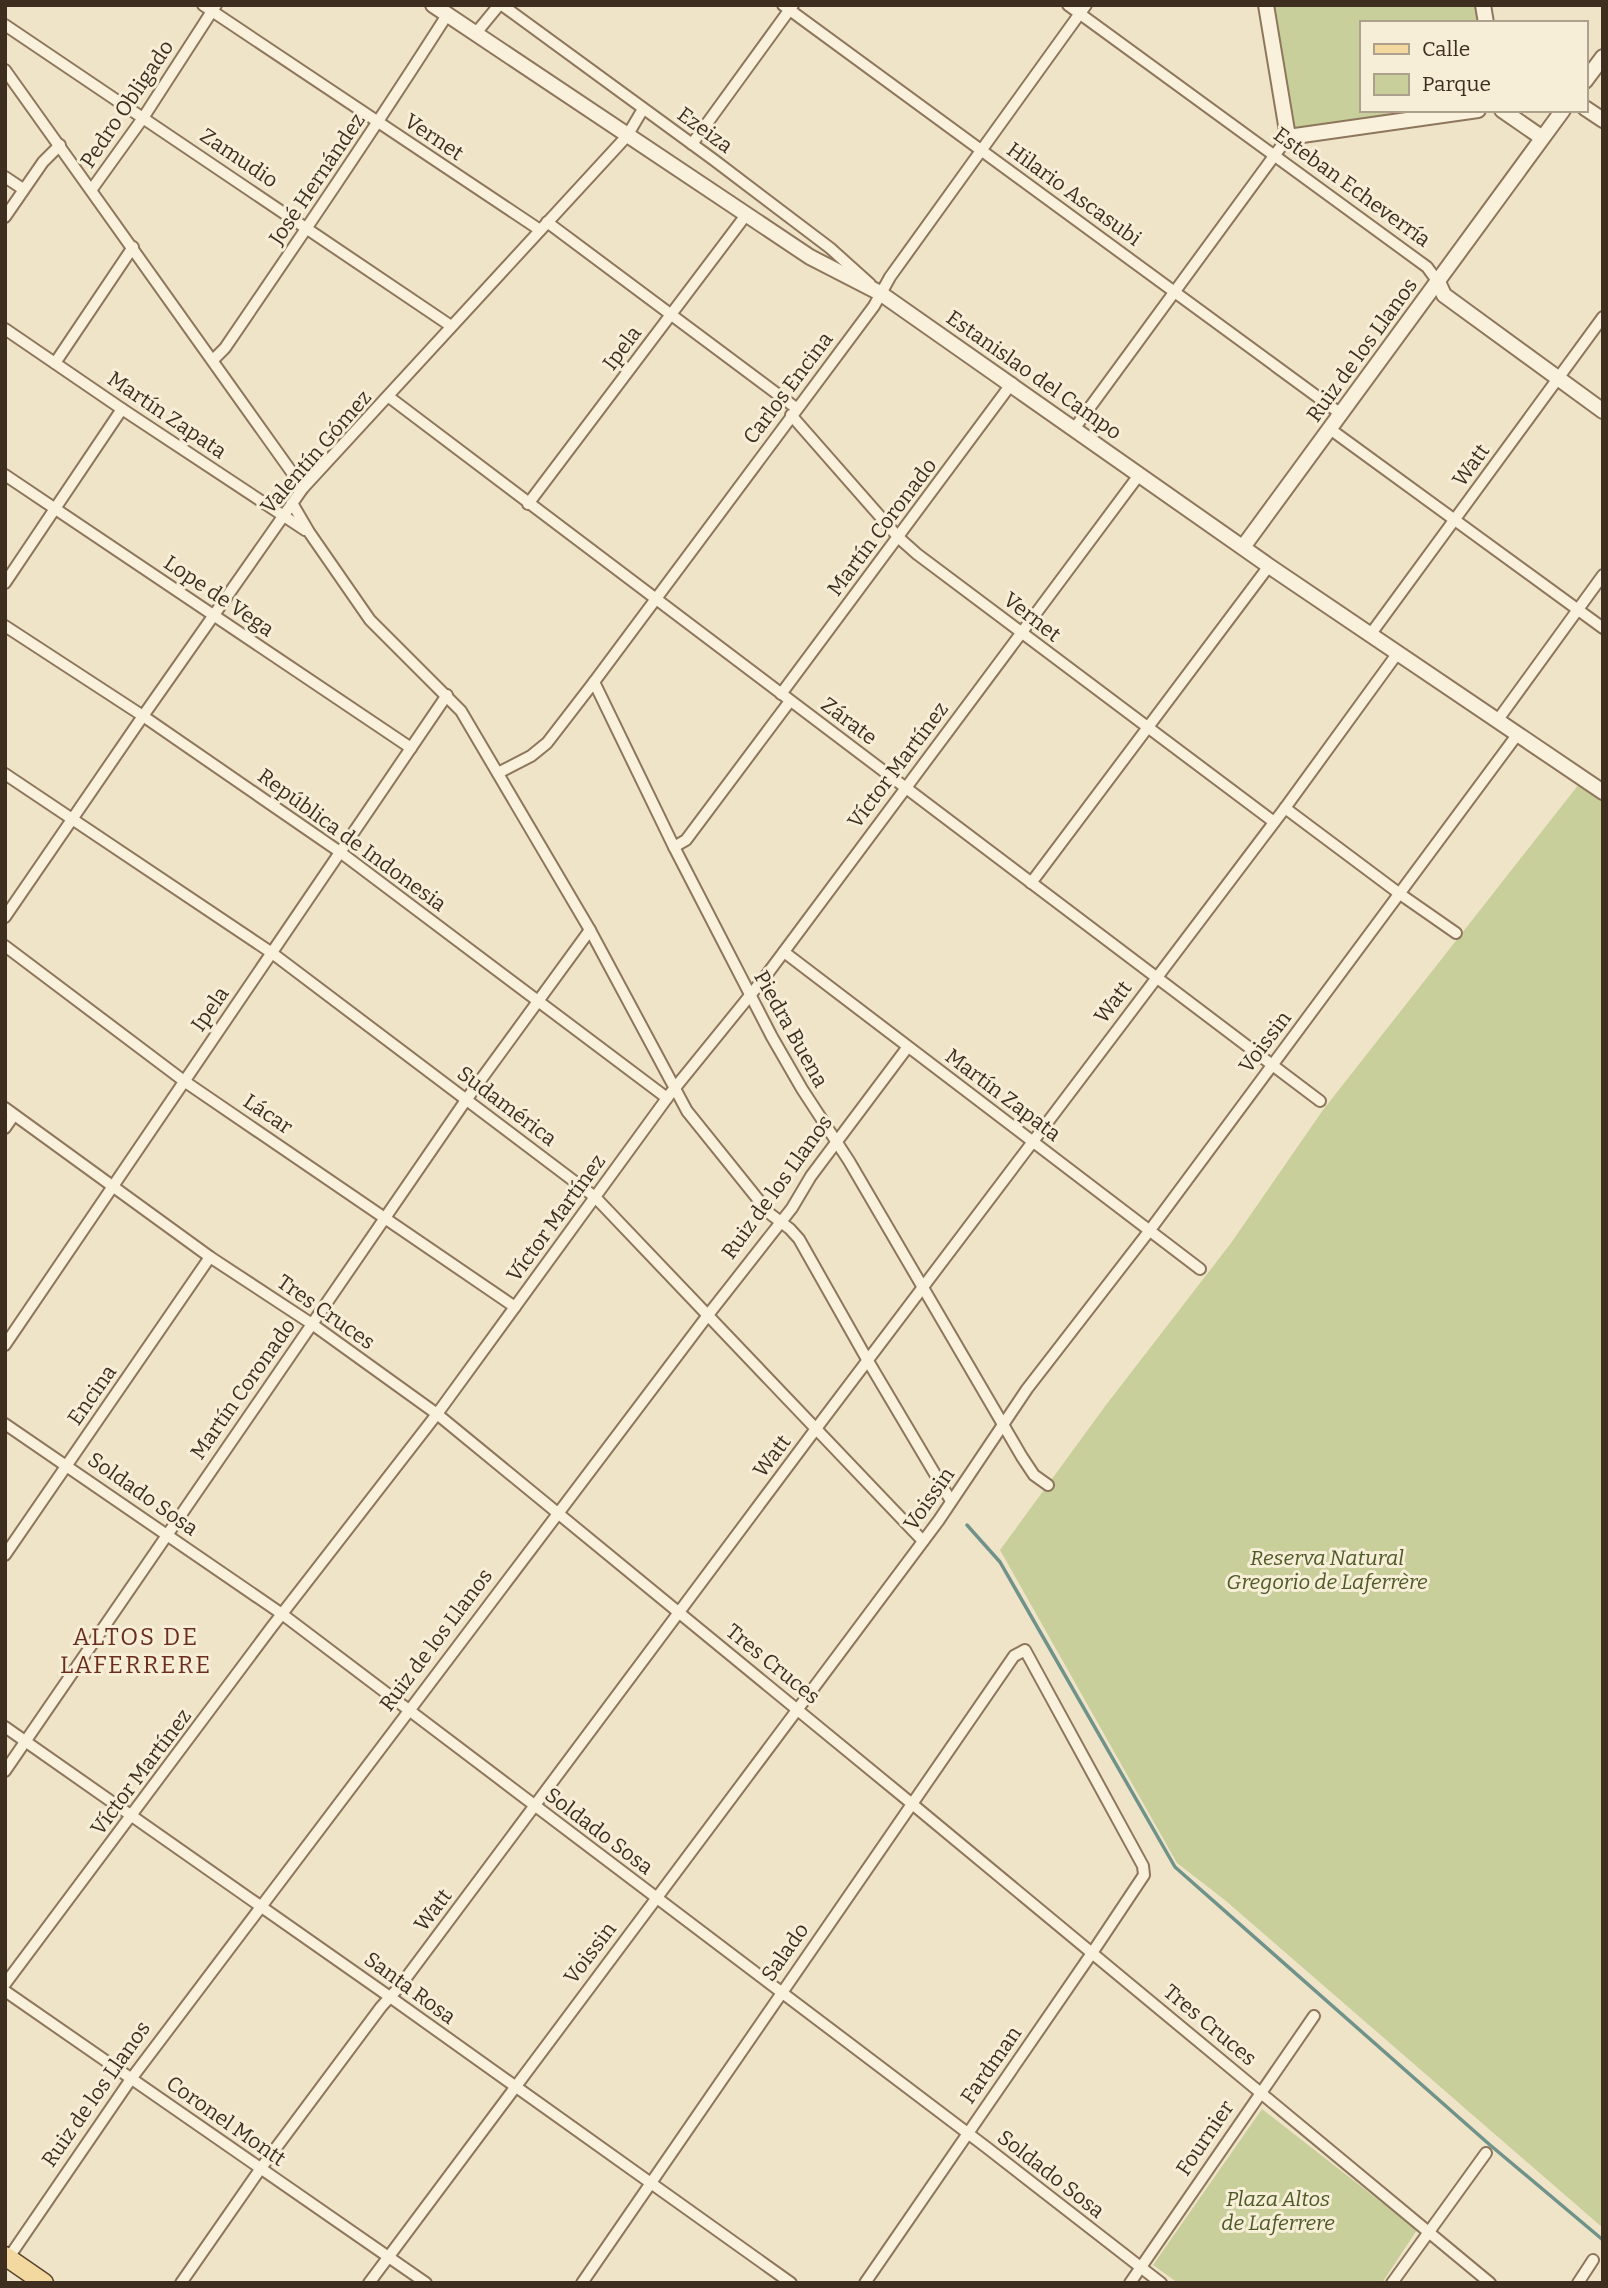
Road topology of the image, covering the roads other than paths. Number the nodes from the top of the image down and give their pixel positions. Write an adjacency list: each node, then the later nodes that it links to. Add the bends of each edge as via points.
1 (433, 5): 8 (street, Estanislao del Campo)
2 (501, 5): 10 (street); 14 (street, Ezeiza)
3 (1068, 5): 7 (street, Esteban Echeverría)
4 (1266, 5): 23 (street)
5 (210, 7): 19 (street, Pedro Obligado); 21 (street, Vernet)
6 (788, 7): 25 (street); 27 (street, Hilario Ascasubi)
7 (1083, 10): 27 (street, Carlos Encina); 28 (street, Esteban Echeverría)
8 (447, 15): 10 (street, Estanislao del Campo); 21 (street, José Hernández)
9 (5, 25): 19 (street, Zamudio)
10 (476, 33): 22 (street, Estanislao del Campo)
11 (1603, 57): 13 (street)
12 (5, 70): 26 (street)
13 (1587, 78)
14 (643, 109): 22 (street, Valentín Gómez); 25 (street, Ezeiza)
15 (1587, 109): 20 (street)
16 (1464, 112): 23 (street)
17 (1505, 112): 24 (street)
18 (1561, 112): 24 (street, Ruiz de los Llanos)
19 (143, 118): 31 (street, Pedro Obligado); 35 (street, Zamudio)
20 (1603, 120)
21 (379, 122): 34 (street, Vernet); 35 (street, José Hernández)
22 (626, 135): 32 (street, Estanislao del Campo); 34 (street, Valentín Gómez)
23 (1288, 137): 28 (street)
24 (1541, 137): 37 (street, Ruiz de los Llanos)
25 (692, 144): 39 (street, Ezeiza, via 830,248)
26 (60, 145): 30 (street); 31 (street)
27 (981, 150): 38 (street, Hilario Ascasubi); 39 (street, Carlos Encina)
28 (1273, 156): 37 (street, Esteban Echeverría, via 1427,267); 38 (street)
29 (5, 177): 30 (street)
30 (23, 189): 33 (street)
31 (92, 189): 36 (street)
32 (746, 215): 39 (street, Estanislao del Campo, via 810,257); 40 (street, Ipela)
33 (5, 217)
34 (543, 226): 40 (street, Vernet); 42 (street, Valentín Gómez)
35 (308, 227): 42 (street, Zamudio); 44 (street, José Hernández)
36 (133, 247): 44 (street); 45 (street)
37 (1438, 282): 46 (street, Esteban Echeverría, via 1444,295); 52 (street, Ruiz de los Llanos)
38 (1175, 291): 52 (street, Hilario Ascasubi); 53 (street)
39 (880, 293): 47 (street, Estanislao del Campo); 51 (street, Carlos Encina)
40 (672, 314): 51 (street, Vernet); 59 (street, Ipela)
41 (1603, 317): 46 (street, Watt)
42 (451, 326): 48 (street, Valentín Gómez)
43 (5, 328): 45 (street, Martín Zapata)
44 (214, 360): 57 (street)
45 (55, 363): 49 (street, Martín Zapata)
46 (1558, 379): 50 (street, Esteban Echeverría); 62 (street, Watt)
47 (1012, 383): 53 (street, Estanislao del Campo); 64 (street, Martín Coronado)
48 (389, 397): 57 (street, Valentín Gómez); 59 (street, Zárate)
49 (122, 409): 60 (street); 61 (street, Martín Zapata)
50 (1603, 411)
51 (794, 412): 64 (street, Vernet); 69 (street, Carlos Encina)
52 (1342, 414): 54 (street, Ruiz de los Llanos)
53 (1074, 429): 56 (street, Estanislao del Campo)
54 (1330, 429): 62 (street); 65 (street, Ruiz de los Llanos)
55 (5, 475): 60 (street, Lope de Vega)
56 (1139, 475): 65 (street, Estanislao del Campo); 74 (street, Víctor Martínez)
57 (303, 488): 58 (street, Valentín Gómez)
58 (292, 503): 61 (street, Valentín Gómez); 63 (street)
59 (528, 504): 69 (street, Zárate)
60 (55, 508): 68 (street); 71 (street, Lope de Vega)
61 (283, 516): 63 (street, Martín Zapata); 71 (street, Valentín Gómez)
62 (1455, 520): 70 (street); 75 (street, Watt)
63 (309, 532): 78 (street, via 370,620)
64 (899, 538): 74 (street, Vernet); 79 (street, Martín Coronado)
65 (1243, 547): 66 (street, Estanislao del Campo)
66 (1269, 566): 75 (street, Estanislao del Campo); 82 (street)
67 (1603, 575): 70 (street)
68 (5, 583)
69 (656, 599): 77 (street, Carlos Encina); 79 (street, Zárate)
70 (1577, 610): 73 (street); 81 (street)
71 (214, 617): 80 (street, Valentín Gómez); 84 (street, Lope de Vega)
72 (5, 626): 80 (street, República de Indonesia)
73 (1603, 628)
74 (1021, 632): 82 (street, Vernet); 87 (street, Víctor Martínez)
75 (1370, 635): 76 (street, Estanislao del Campo)
76 (1397, 654): 81 (street, Estanislao del Campo); 89 (street, Watt)
77 (594, 682): 85 (street, Carlos Encina, via 547,743); 92 (street, Piedra Buena)
78 (447, 695): 84 (street, Ipela); 85 (street)
79 (785, 697): 87 (street, Zárate); 92 (street, Martín Coronado, via 686,840)
80 (143, 716): 90 (street, Valentín Gómez); 93 (street, República de Indonesia)
81 (1497, 721): 83 (street, Estanislao del Campo)
82 (1147, 727): 91 (street, Vernet); 94 (street)
83 (1517, 735): 88 (street, Estanislao del Campo); 95 (street, Voissin)
84 (411, 748): 93 (street, Ipela)
85 (498, 773): 97 (street)
86 (5, 774): 90 (street, Sudamérica)
87 (904, 787): 94 (street, Zárate); 100 (street, Víctor Martínez)
88 (1603, 792)
89 (1285, 808): 91 (street, Watt); 95 (street)
90 (73, 819): 96 (street, Valentín Gómez); 101 (street, Sudamérica)
91 (1275, 822): 102 (street, Watt)
92 (674, 847): 103 (street, Piedra Buena)
93 (340, 852): 101 (street, Ipela); 104 (street, República de Indonesia)
94 (1031, 883): 102 (street, Zárate)
95 (1400, 894): 98 (street); 106 (street, Voissin)
96 (5, 918)
97 (590, 930): 104 (street, Martín Coronado); 108 (street)
98 (1456, 933)
99 (5, 946): 107 (street, Lácar)
100 (783, 952): 103 (street, Víctor Martínez); 105 (street, Martín Zapata)
101 (272, 953): 107 (street, Ipela); 110 (street, Sudamérica)
102 (1156, 977): 106 (street, Zárate); 115 (street, Watt)
103 (749, 996): 108 (street, Víctor Martínez); 114 (street, Piedra Buena)
104 (538, 1002): 109 (street, República de Indonesia); 110 (street, Martín Coronado)
105 (907, 1048): 114 (street, Ruiz de los Llanos); 115 (street, Martín Zapata)
106 (1272, 1065): 111 (street, Zárate); 120 (street, Voissin)
107 (184, 1081): 116 (street, Ipela); 118 (street, Lácar)
108 (675, 1087): 109 (street, Víctor Martínez); 119 (street, via 697,1123)
109 (667, 1098): 117 (street, Víctor Martínez)
110 (466, 1100): 117 (street, Sudamérica); 118 (street, Martín Coronado)
111 (1320, 1101)
112 (10, 1111): 113 (street); 116 (street, Tres Cruces)
113 (5, 1128)
114 (836, 1142): 119 (street, Ruiz de los Llanos); 123 (street, Piedra Buena)
115 (1032, 1142): 120 (street, Martín Zapata); 123 (street, Watt)
116 (112, 1187): 121 (street, Tres Cruces); 127 (street, Ipela)
117 (595, 1197): 124 (street, Víctor Martínez); 125 (street, Sudamérica)
118 (385, 1217): 124 (street, Lácar); 126 (street, Martín Coronado)
119 (780, 1224): 125 (street, Ruiz de los Llanos); 128 (street, via 799,1239)
120 (1150, 1230): 122 (street, Martín Zapata); 131 (street, Voissin)
121 (210, 1257): 126 (street, Tres Cruces); 133 (street, Encina)
122 (1200, 1269)
123 (923, 1288): 128 (street, Watt); 131 (street, Piedra Buena)
124 (514, 1307): 129 (street, Víctor Martínez)
125 (708, 1315): 132 (street, Sudamérica); 136 (street, Ruiz de los Llanos)
126 (312, 1324): 129 (street, Tres Cruces); 137 (street, Martín Coronado)
127 (5, 1345)
128 (868, 1361): 132 (street, Watt); 135 (street)
129 (437, 1414): 136 (street, Tres Cruces); 141 (street, Víctor Martínez)
130 (5, 1424): 133 (street, Soldado Sosa)
131 (1004, 1424): 134 (street, Piedra Buena, via 1029,1468); 135 (street, Voissin)
132 (815, 1430): 138 (street, Sudamérica); 140 (street, Watt)
133 (67, 1465): 137 (street, Soldado Sosa); 139 (street, Encina)
134 (1048, 1485)
135 (951, 1501): 138 (street, Voissin)
136 (558, 1512): 140 (street, Tres Cruces); 143 (street, Ruiz de los Llanos)
137 (166, 1534): 141 (street, Soldado Sosa); 145 (street, Martín Coronado)
138 (923, 1541): 142 (street, Voissin)
139 (5, 1555)
140 (679, 1612): 142 (street, Tres Cruces); 148 (street, Watt)
141 (282, 1614): 143 (street, Soldado Sosa); 149 (street, Víctor Martínez)
142 (798, 1709): 147 (street, Tres Cruces); 151 (street, Voissin)
143 (410, 1710): 148 (street, Soldado Sosa); 152 (street, Ruiz de los Llanos)
144 (5, 1727): 145 (street, Santa Rosa)
145 (26, 1742): 146 (street, Martín Coronado); 149 (street, Santa Rosa)
146 (5, 1771)
147 (911, 1803): 150 (street, Salado, via 1014,1656 1025,1650); 153 (street, Tres Cruces); 156 (street, Salado)
148 (534, 1806): 151 (street, Soldado Sosa); 157 (street, Watt)
149 (132, 1815): 152 (street, Santa Rosa); 154 (street, Víctor Martínez)
150 (1143, 1867): 153 (street, Fardman, via 1141,1881)
151 (655, 1898): 156 (street, Soldado Sosa); 160 (street, Voissin)
152 (261, 1906): 157 (street, Santa Rosa); 159 (street, Ruiz de los Llanos)
153 (1092, 1953): 161 (street, Tres Cruces); 162 (street, Fardman)
154 (5, 1984)
155 (5, 1992): 159 (street, Coronel Montt)
156 (780, 1992): 162 (street, Soldado Sosa); 165 (street, Salado)
157 (390, 1997): 160 (street, Santa Rosa); 164 (street, Watt)
158 (1314, 2016): 161 (street, Fournier)
159 (131, 2079): 164 (street, Coronel Montt); 168 (street, Ruiz de los Llanos)
160 (514, 2087): 165 (street, Santa Rosa); 167 (street, Voissin)
161 (1260, 2092): 166 (street, Tres Cruces); 170 (street, Fournier)
162 (967, 2134): 170 (street, Soldado Sosa); 177 (street, Fardman)
163 (1486, 2153): 166 (street)
164 (261, 2168): 167 (street, Coronel Montt); 172 (street, Watt)
165 (651, 2184): 175 (street, Salado); 176 (street, Santa Rosa)
166 (1429, 2230): 180 (street); 181 (street, Tres Cruces)
167 (387, 2256): 173 (street, Voissin); 174 (street, Coronel Montt)
168 (6, 2259): 171 (main road)
169 (1593, 2260): 182 (street)
170 (1140, 2268): 178 (street, Fournier); 179 (street, Soldado Sosa)
171 (44, 2283)
172 (181, 2283)
173 (369, 2283)
174 (426, 2283)
175 (582, 2283)
176 (791, 2283)
177 (865, 2283)
178 (1130, 2283)
179 (1161, 2283)
180 (1392, 2283)
181 (1490, 2283)
182 (1578, 2283)

